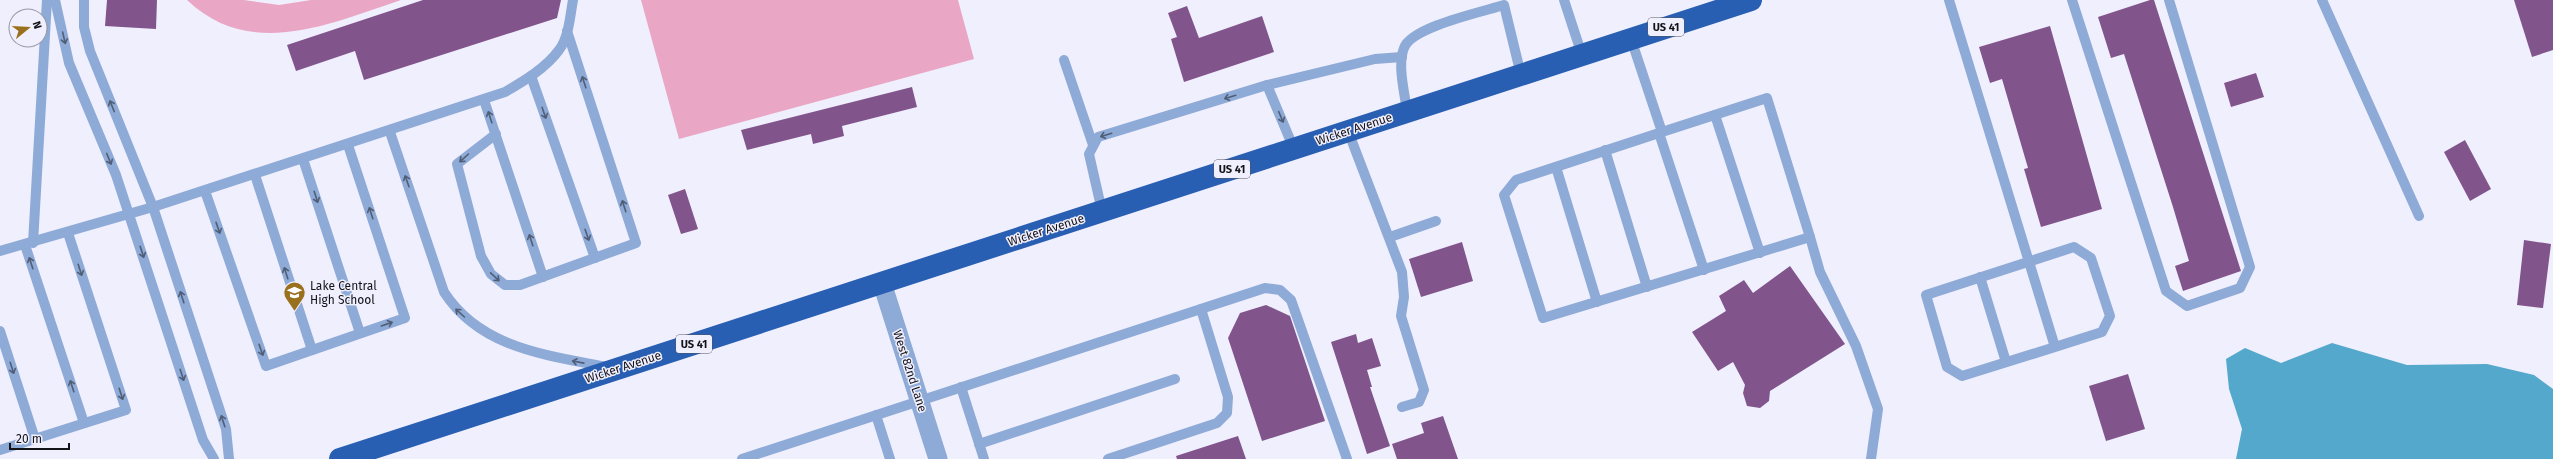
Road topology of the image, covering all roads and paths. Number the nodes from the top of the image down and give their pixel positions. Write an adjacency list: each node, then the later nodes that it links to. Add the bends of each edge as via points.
1 (48, 0): 43 (lane)
2 (55, 0): 37 (lane, one-way to 37, via 69,63)
3 (84, 0): 35 (lane, one-way to 3, via 90,50 84,27)
4 (574, 0): 12 (lane)
5 (1564, 0): 14 (lane)
6 (1751, 0): 13 (highway, Wicker Avenue / US 41)
7 (1949, 0): 47 (lane)
8 (2072, 0): 9 (lane, via 2166,291 2187,306 2240,288 2250,267)
9 (2169, 0)
10 (2322, 0): 38 (lane)
11 (1503, 3): 15 (lane, via 1420,32 1404,47); 17 (lane)
12 (567, 31): 18 (lane, via 559,50); 46 (lane, one-way to 12, via 636,243)
13 (1631, 39): 14 (highway, Wicker Avenue / US 41); 25 (lane)
14 (1582, 55): 17 (highway, Wicker Avenue / US 41)
15 (1402, 57): 19 (lane, via 1375,59); 21 (lane)
16 (1064, 60): 28 (lane)
17 (1520, 75): 21 (highway, Wicker Avenue / US 41)
18 (531, 76): 20 (lane, via 505,92); 46 (lane, one-way to 46)
19 (1268, 85): 28 (lane, one-way to 28, via 1098,137); 29 (lane, one-way to 29)
20 (484, 100): 24 (lane); 26 (lane, one-way to 20)
21 (1407, 112): 23 (highway, Wicker Avenue / US 41)
22 (1716, 115): 25 (lane); 42 (lane, via 1767,98); 45 (lane)
23 (1348, 131): 29 (highway, Wicker Avenue / US 41); 41 (lane)
24 (390, 132): 27 (lane); 60 (lane, one-way to 24, via 530,352 507,344 476,327 454,307 444,292)
25 (1661, 132): 30 (lane); 48 (lane)
26 (496, 134): 49 (lane, one-way to 26); 49 (lane, one-way to 49, via 457,164 481,256 491,274 504,285 520,285)
27 (348, 145): 31 (lane); 56 (lane, one-way to 27, via 405,318)
28 (1093, 145): 36 (lane, via 1089,154)
29 (1294, 149): 36 (highway, Wicker Avenue / US 41)
30 (1605, 150): 32 (lane); 52 (lane)
31 (304, 159): 33 (lane); 56 (lane, one-way to 56)
32 (1556, 167): 53 (lane); 53 (lane, via 1516,180 1504,195 1543,318)
33 (255, 175): 34 (lane); 58 (lane, one-way to 33)
34 (205, 191): 35 (lane); 58 (lane, one-way to 58, via 266,366)
35 (153, 207): 37 (lane); 71 (lane, one-way to 35, via 226,429)
36 (1102, 211): 51 (highway, Wicker Avenue / US 41)
37 (130, 215): 40 (lane); 70 (lane, one-way to 70, via 203,440)
38 (2420, 216)
39 (1436, 221): 41 (lane)
40 (68, 233): 43 (lane); 66 (lane, one-way to 66, via 126,410)
41 (1390, 237): 64 (lane, via 1402,272 1402,316 1424,390 1419,402)
42 (1810, 237): 45 (lane); 79 (lane, via 1820,272 1856,346 1878,410)
43 (29, 244): 44 (lane); 66 (lane, one-way to 43)
44 (0, 251)
45 (1760, 253): 48 (lane)
46 (595, 258): 49 (lane)
47 (2029, 261): 50 (lane); 57 (lane); 57 (lane, via 2074,247 2090,258 2110,316 2102,332)
48 (1704, 270): 52 (lane)
49 (543, 277)
50 (1980, 277): 59 (lane); 59 (lane, via 1926,295 1948,367 1962,376)
51 (882, 283): 60 (highway, Wicker Avenue / US 41); 63 (street, West 82nd Lane)
52 (1647, 287): 53 (lane)
53 (1597, 302)
54 (1200, 309): 62 (lane); 77 (lane, via 1228,397 1227,413 1217,423); 78 (lane, via 1264,288 1280,290 1291,300)
55 (0, 331): 67 (lane, one-way to 67)
56 (360, 334): 58 (lane)
57 (2055, 347): 59 (lane)
58 (312, 350)
59 (2006, 362)
60 (616, 369): 72 (highway, Wicker Avenue / US 41)
61 (1174, 379): 68 (lane)
62 (961, 387): 63 (lane); 68 (lane)
63 (920, 401): 65 (lane); 75 (street, West 82nd Lane)
64 (1402, 407)
65 (876, 415): 73 (lane); 74 (lane)
66 (84, 423): 67 (lane)
67 (35, 439): 69 (lane)
68 (980, 444): 76 (lane)
69 (0, 450)
70 (214, 459)
71 (229, 459)
72 (340, 459)
73 (742, 459)
74 (890, 459)
75 (938, 459)
76 (984, 459)
77 (1108, 459)
78 (1347, 459)
79 (1872, 459)

